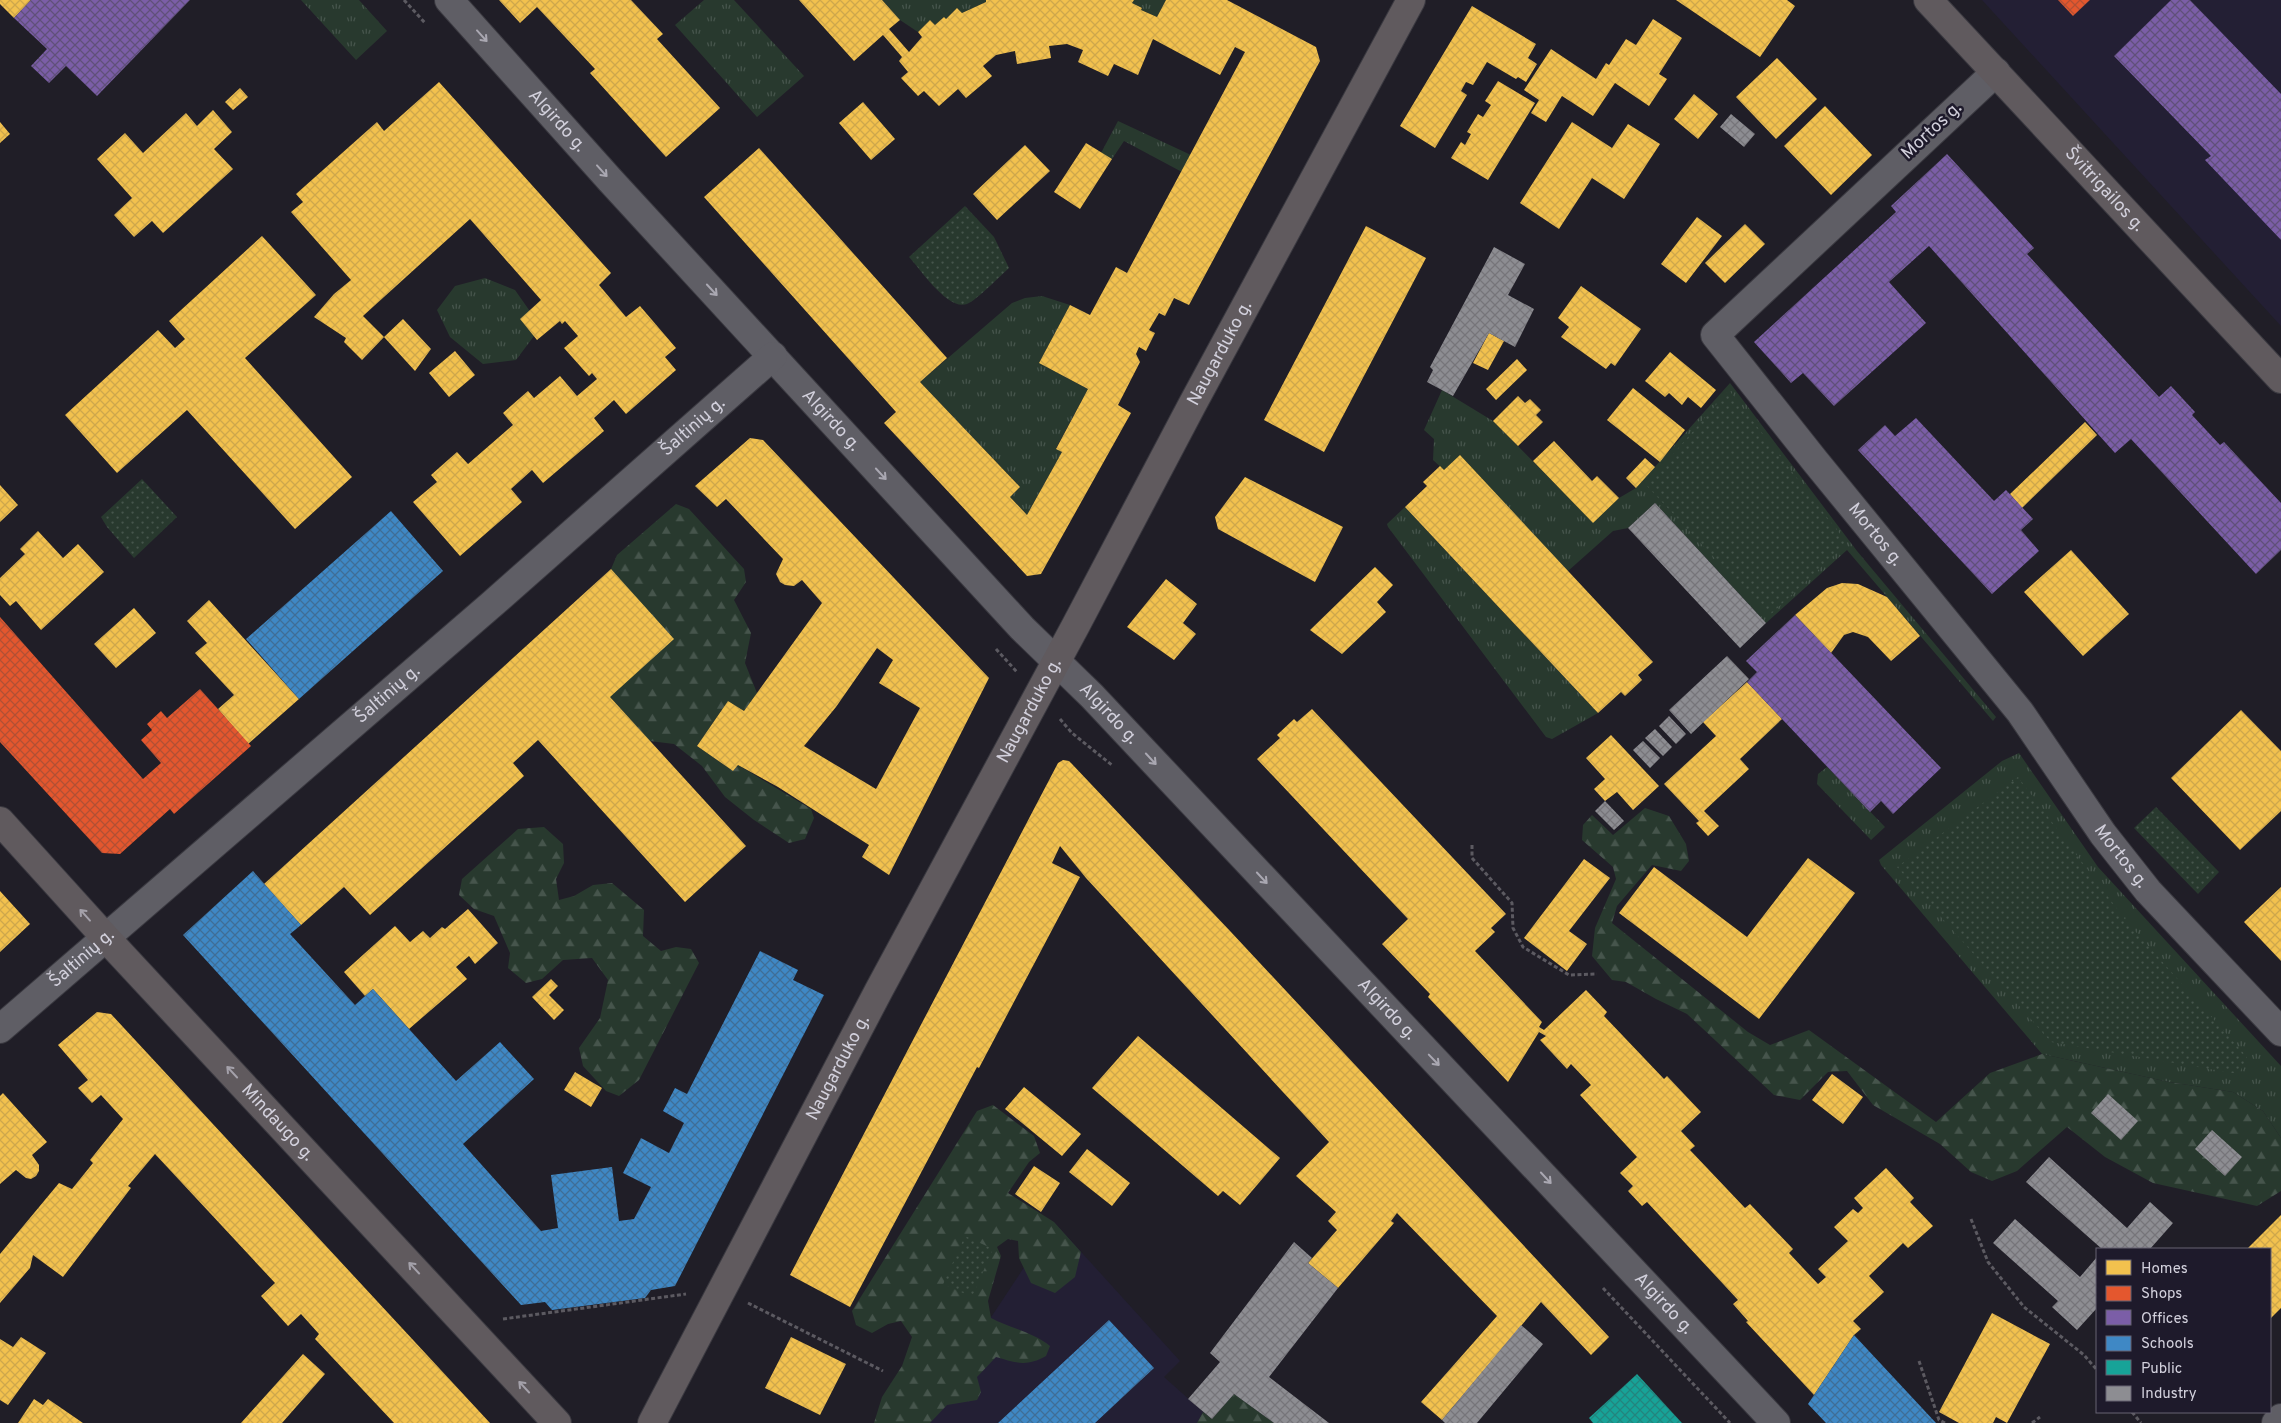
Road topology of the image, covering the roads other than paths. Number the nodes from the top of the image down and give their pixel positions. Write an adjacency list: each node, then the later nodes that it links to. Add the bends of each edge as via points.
1 (449, 0): 5 (street, Algirdo g., one-way to 5)
2 (1411, 0): 7 (main road, Naugarduko g.)
3 (1928, 0): 4 (main road, Švitrigailos g.)
4 (1996, 72): 6 (main road, Švitrigailos g.); 11 (street, Mortos g., via 1715,335 2020,712 2103,834 2148,891)
5 (773, 356): 7 (street, Algirdo g., one-way to 7); 9 (street, Šaltinių g., via 485,610)
6 (2281, 379)
7 (1056, 662): 14 (main road, Naugarduko g., via 883,982); 15 (street, Algirdo g., one-way to 15, via 1092,696)
8 (0, 821): 9 (main road, Mindaugo g., one-way to 8)
9 (105, 937): 10 (street, Šaltinių g.); 13 (main road, Mindaugo g., one-way to 9)
10 (0, 1029)
11 (2281, 1032)
12 (2281, 1418): 16 (street)
13 (558, 1423)
14 (652, 1423)
15 (1776, 1423)
16 (2276, 1423)

